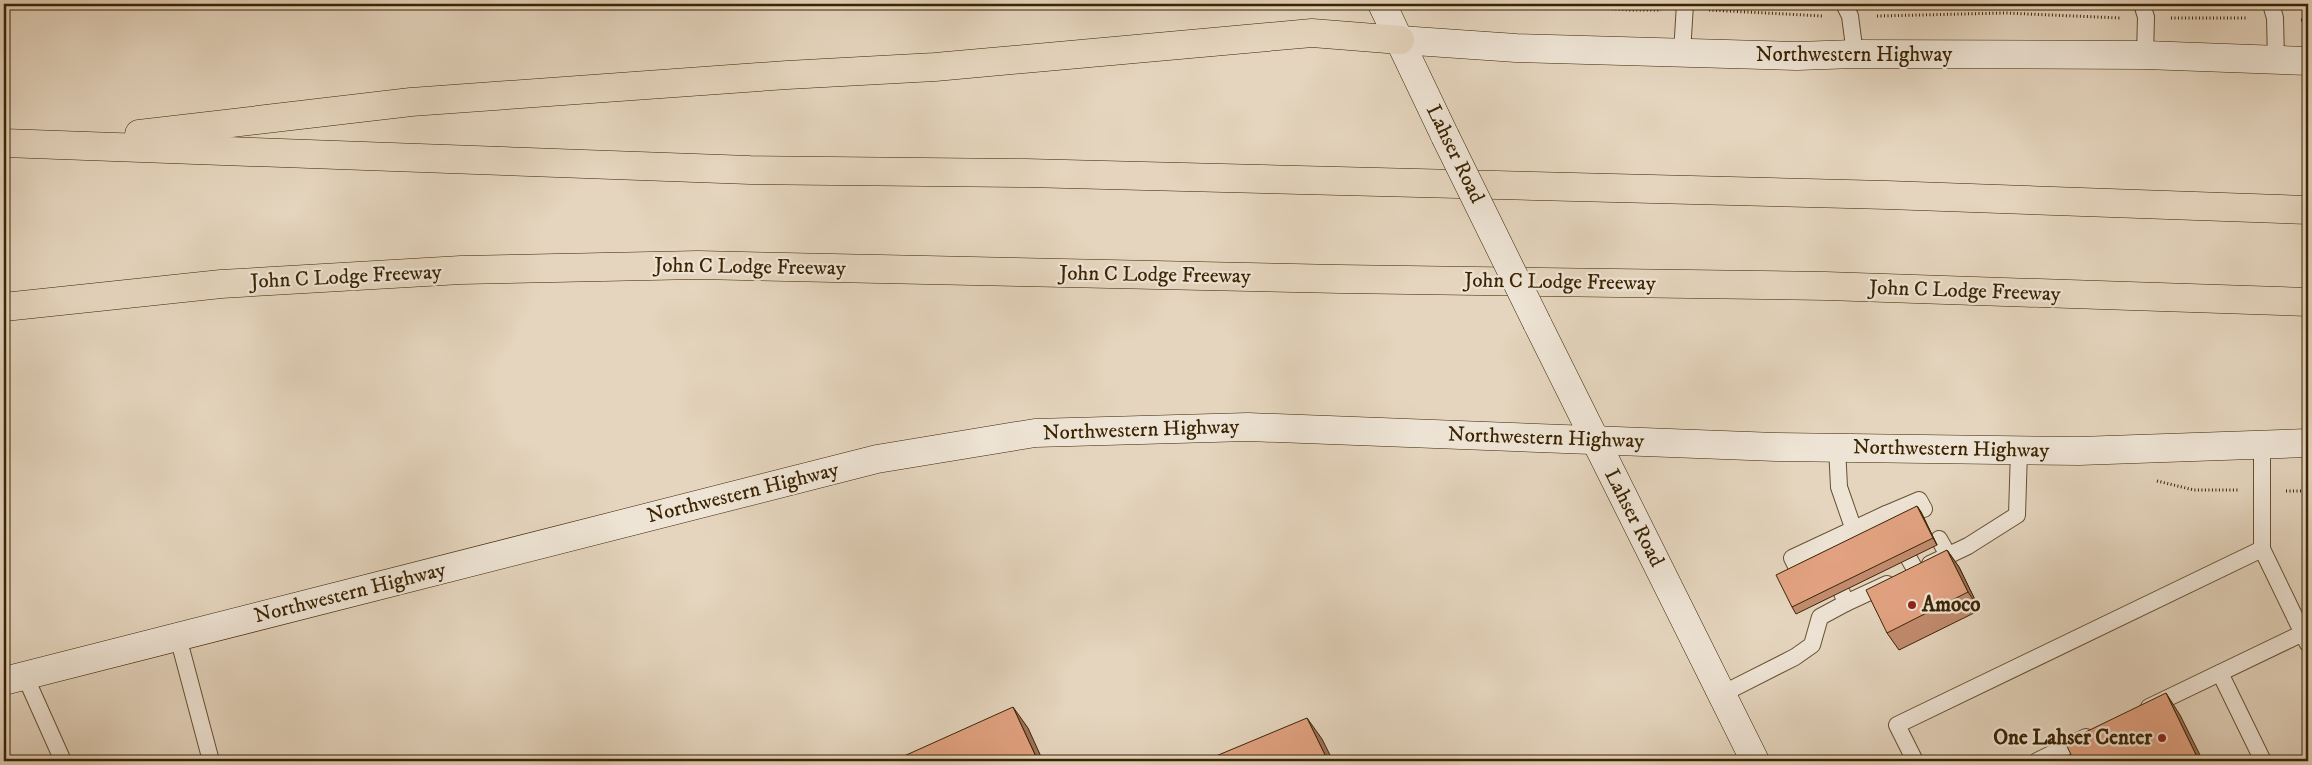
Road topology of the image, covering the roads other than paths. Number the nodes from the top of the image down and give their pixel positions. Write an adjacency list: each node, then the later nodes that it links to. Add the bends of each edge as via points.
1 (1382, 4): 6 (main road, Lahser Road)
2 (1685, 4): 7 (lane)
3 (1844, 4): 8 (lane, via 1850,16)
4 (2142, 4): 9 (lane, via 2146,18)
5 (2271, 4): 10 (lane, via 2275,18)
6 (1400, 40): 7 (main road, Northwestern Highway, via 1516,48); 13 (highway, via 1312,33 935,67 411,102); 17 (main road, Lahser Road, bridge)
7 (1682, 53): 8 (main road, Northwestern Highway)
8 (1855, 54): 9 (main road, Northwestern Highway)
9 (2145, 54): 10 (main road, Northwestern Highway)
10 (2276, 60): 11 (main road, Northwestern Highway)
11 (2308, 61)
12 (4, 143): 13 (highway)
13 (50, 144): 14 (highway, via 750,170 1026,173 1887,195)
14 (2308, 210)
15 (2308, 302): 16 (highway, John C Lodge Freeway, via 1826,286 1340,280 698,265 461,270 231,284)
16 (4, 307)
17 (1594, 439): 20 (main road, Northwestern Highway); 28 (main road, Northwestern Highway, via 1248,427 1035,433 877,459); 32 (main road, Lahser Road)
18 (2308, 443): 19 (main road, Northwestern Highway)
19 (2262, 444): 21 (main road, Northwestern Highway); 25 (lane)
20 (1836, 448): 21 (main road, Northwestern Highway); 23 (lane, via 1839,488)
21 (2019, 450): 26 (lane, via 2017,515)
22 (1924, 509): 23 (lane, via 1919,500)
23 (1856, 536): 27 (lane, via 1822,551 1792,558)
24 (1939, 539): 26 (lane)
25 (2262, 549): 29 (lane); 38 (lane, via 1898,725)
26 (1948, 556): 32 (lane, via 1912,564 1816,609 1812,645)
27 (1798, 570)
28 (178, 637): 31 (main road, Northwestern Highway); 36 (lane)
29 (2306, 638): 30 (lane)
30 (2220, 673): 33 (lane); 40 (lane)
31 (14, 679): 35 (lane)
32 (1722, 694): 37 (main road, Lahser Road)
33 (2133, 715)
34 (2098, 732): 39 (lane)
35 (64, 761)
36 (211, 761)
37 (1755, 761)
38 (1915, 761)
39 (2037, 761)
40 (2263, 761)

